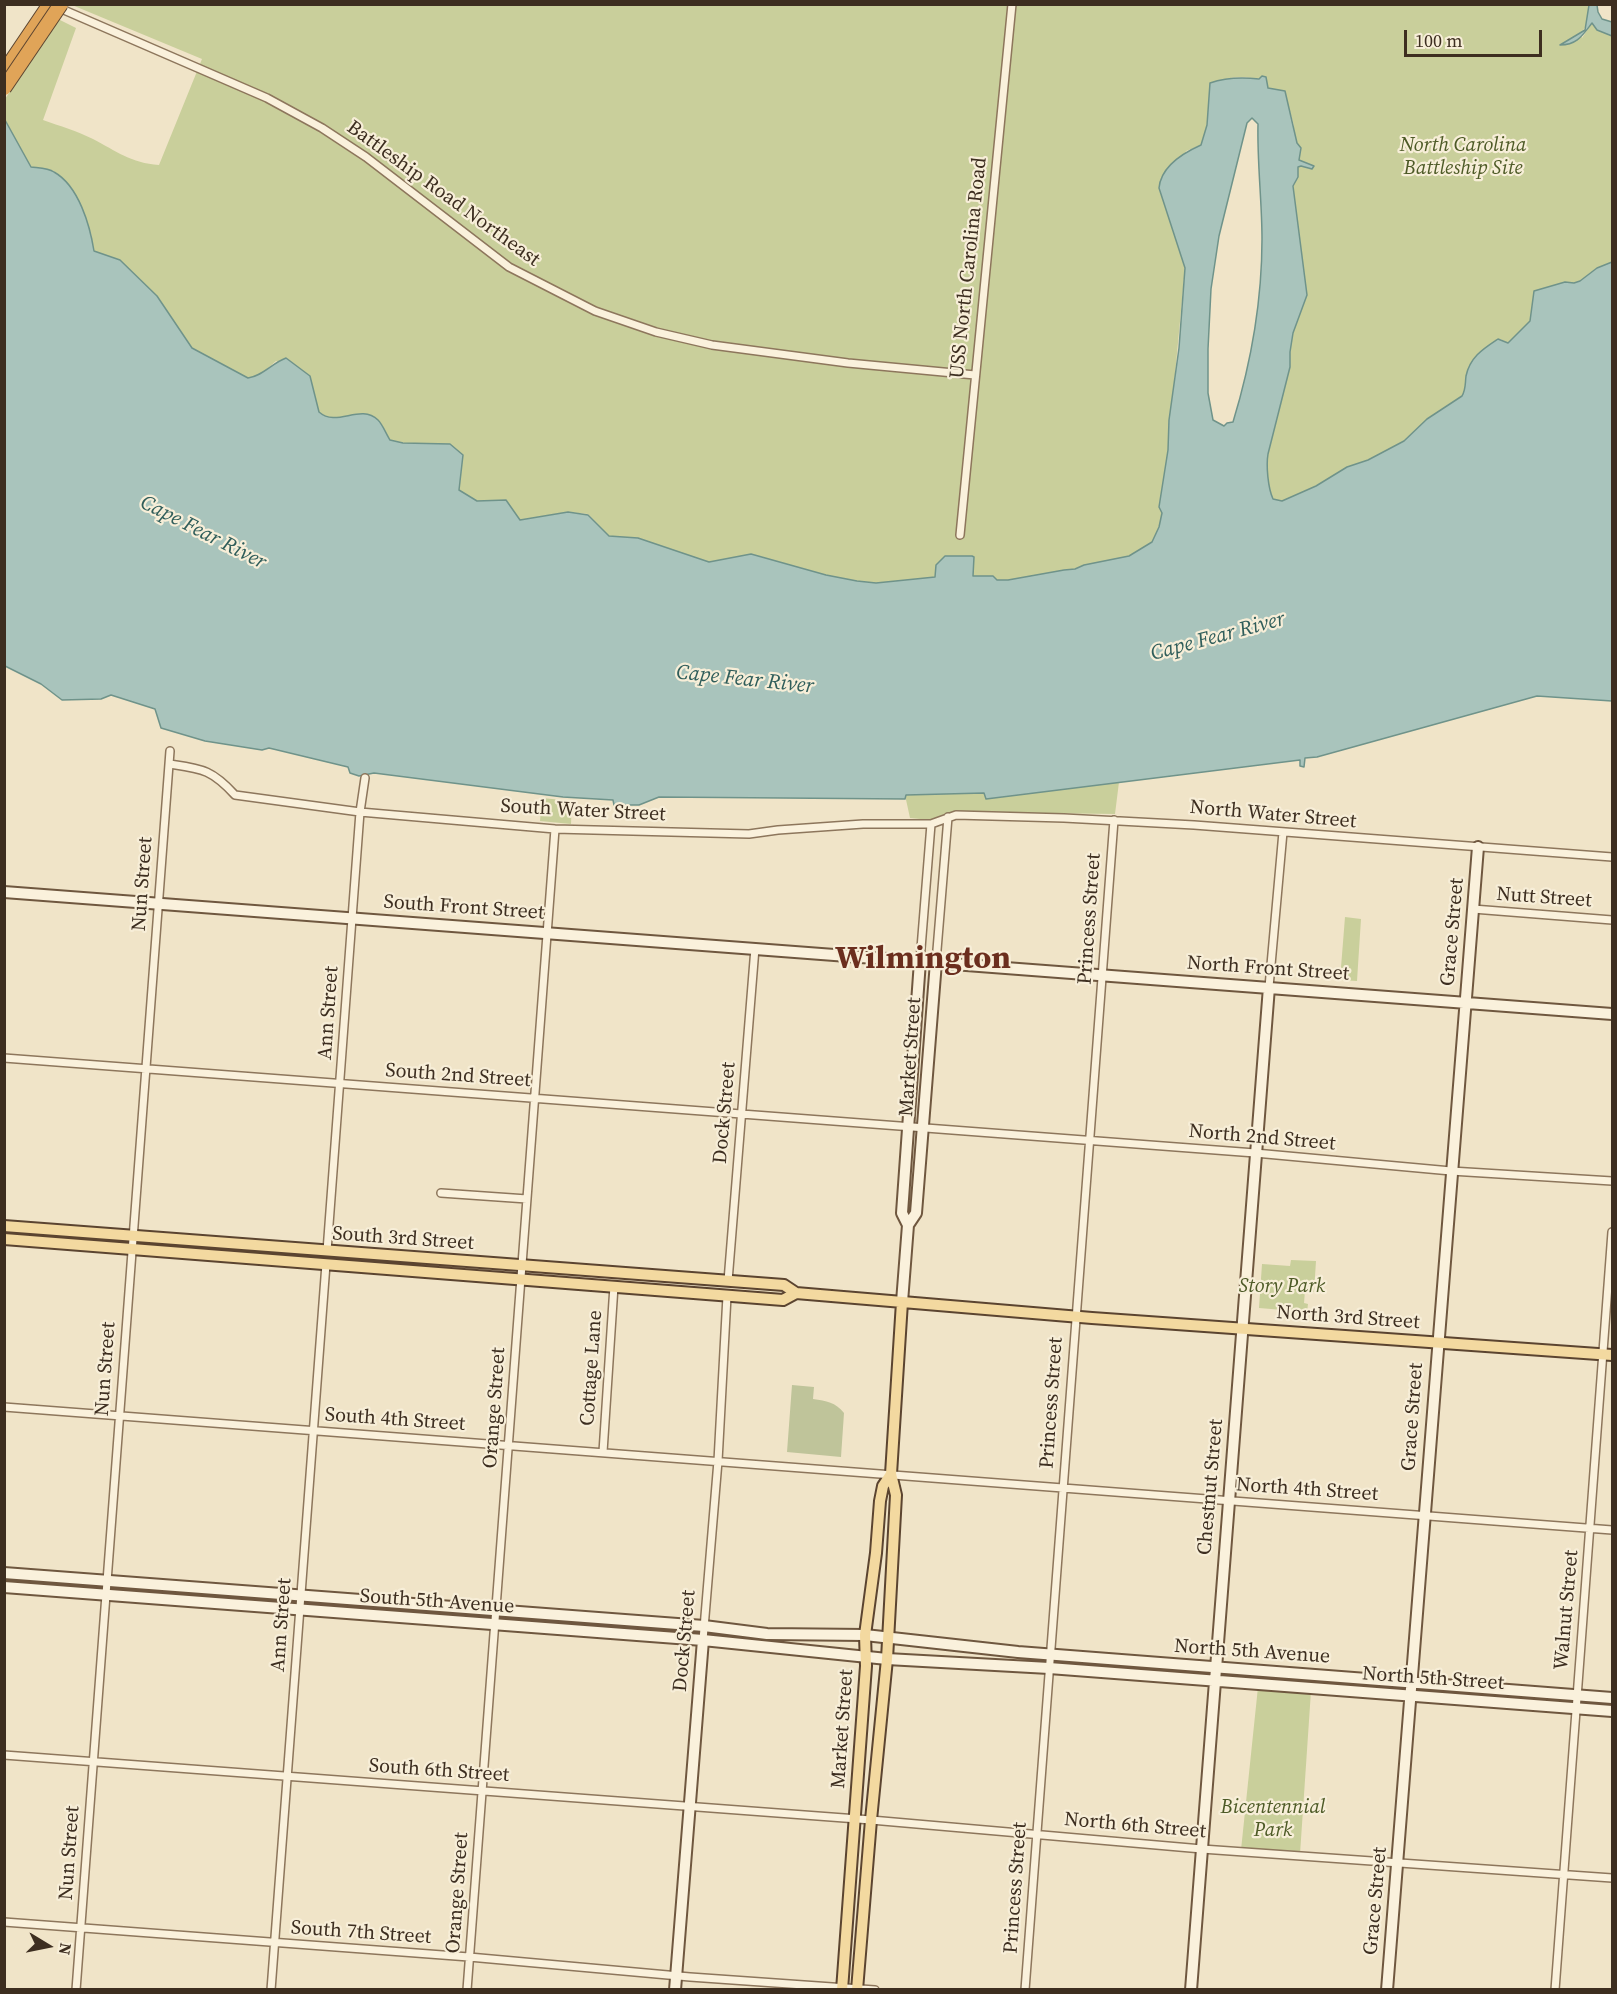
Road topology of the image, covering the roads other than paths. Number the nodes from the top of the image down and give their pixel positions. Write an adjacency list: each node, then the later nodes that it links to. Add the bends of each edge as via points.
1 (50, 4): 4 (highway); 6 (street, Battleship Road Northeast, via 267,98 322,128 509,267 595,311 656,332 712,345)
2 (61, 4): 5 (highway, bridge)
3 (1012, 4): 6 (street, USS North Carolina Road)
4 (4, 72)
5 (4, 88)
6 (975, 375): 7 (street, USS North Carolina Road)
7 (960, 535)
8 (170, 751): 9 (street, Nun Street)
9 (169, 764): 11 (street, South Water Street, via 205,770 235,795); 20 (street, Nun Street)
10 (366, 778): 11 (street, Ann Street)
11 (360, 812): 15 (street, South Water Street); 22 (street, Ann Street)
12 (948, 818): 13 (street, North Water Street, via 956,815); 14 (street, North Water Street); 27 (street, Market Street)
13 (1114, 820): 16 (street, North Water Street); 28 (street, Princess Street)
14 (931, 824): 15 (street, South Water Street, via 863,824 749,834); 26 (street, Market Street)
15 (555, 829): 24 (street, Orange Street)
16 (1283, 832): 17 (street, North Water Street); 29 (street)
17 (1478, 847): 18 (street, North Water Street); 21 (street, Grace Street)
18 (1612, 857)
19 (4, 892): 20 (street, South Front Street)
20 (159, 903): 22 (street, South Front Street); 33 (street, Nun Street)
21 (1473, 909): 23 (street, Nutt Street); 30 (street, Grace Street)
22 (352, 918): 24 (street, South Front Street); 34 (street, Ann Street)
23 (1612, 920)
24 (547, 932): 25 (street, South Front Street); 35 (street, Orange Street)
25 (755, 948): 26 (street, South Front Street); 36 (street, Dock Street)
26 (920, 961): 27 (street, North Front Street); 37 (street, Market Street)
27 (936, 962): 28 (street, North Front Street); 38 (street, Market Street)
28 (1102, 975): 29 (street, North Front Street); 39 (street, Princess Street)
29 (1269, 987): 30 (street, North Front Street); 40 (street, Chestnut Street)
30 (1465, 1003): 31 (street, North Front Street); 41 (street, Grace Street)
31 (1612, 1014)
32 (4, 1058): 33 (street, South 2nd Street)
33 (146, 1069): 34 (street, South 2nd Street); 48 (street, Nun Street)
34 (340, 1083): 35 (street, South 2nd Street); 51 (street, Ann Street)
35 (535, 1098): 36 (street, South 2nd Street); 44 (street, Orange Street)
36 (743, 1114): 37 (street, South 2nd Street); 55 (street, Dock Street)
37 (909, 1126): 38 (street, North 2nd Street); 45 (street, Market Street, via 902,1213)
38 (924, 1128): 39 (street, North 2nd Street); 45 (street, Market Street, via 916,1213)
39 (1090, 1141): 40 (street, North 2nd Street); 60 (street, Princess Street)
40 (1255, 1153): 41 (street, North 2nd Street); 61 (street, Chestnut Street)
41 (1451, 1171): 42 (street, North 2nd Street); 62 (street, Grace Street)
42 (1612, 1180)
43 (441, 1193): 44 (street)
44 (527, 1199): 53 (street, Orange Street)
45 (908, 1225): 59 (street, Market Street)
46 (4, 1226): 48 (main road, South 3rd Street)
47 (1612, 1232): 63 (street, Walnut Street)
48 (133, 1236): 50 (street, Nun Street); 51 (main road, South 3rd Street)
49 (4, 1239): 50 (main road, South 3rd Street)
50 (132, 1249): 52 (main road, South 3rd Street); 65 (street, Nun Street)
51 (327, 1251): 53 (main road, South 3rd Street)
52 (326, 1264): 54 (main road, South 3rd Street); 66 (street, Ann Street)
53 (522, 1266): 54 (street, Orange Street); 55 (main road, South 3rd Street)
54 (521, 1279): 56 (main road, South 3rd Street); 67 (street, Orange Street)
55 (728, 1281): 57 (main road, South 3rd Street, via 784,1285)
56 (614, 1286): 58 (main road, South 3rd Street); 68 (street, Cottage Lane)
57 (796, 1293): 58 (main road, South 3rd Street, via 783,1300); 59 (main road, South 3rd Street)
58 (727, 1296): 69 (street, Dock Street)
59 (902, 1302): 60 (main road, North 3rd Street); 70 (main road, Market Street)
60 (1075, 1317): 61 (main road, North 3rd Street); 71 (street, Princess Street)
61 (1242, 1329): 62 (main road, North 3rd Street); 72 (street, Chestnut Street)
62 (1437, 1342): 63 (main road, North 3rd Street); 73 (street, Grace Street)
63 (1608, 1355): 74 (street, Walnut Street)
64 (4, 1407): 65 (street, South 4th Street)
65 (119, 1416): 66 (street, South 4th Street); 77 (street, Nun Street)
66 (313, 1431): 67 (street, South 4th Street); 80 (street, Ann Street)
67 (508, 1445): 68 (street, South 4th Street); 82 (street, Orange Street)
68 (603, 1452): 69 (street, South 4th Street)
69 (718, 1461): 70 (street, South 4th Street); 84 (street, Dock Street)
70 (891, 1474): 71 (street, North 4th Street); 85 (main road, Market Street, via 883,1486 880,1502); 86 (main road, Market Street, via 896,1495)
71 (1062, 1488): 72 (street, North 4th Street); 88 (street, Princess Street)
72 (1228, 1500): 73 (street, North 4th Street); 91 (street, Chestnut Street)
73 (1424, 1515): 74 (street, North 4th Street); 94 (street, Grace Street)
74 (1590, 1528): 75 (street, North 4th Street); 95 (street, Walnut Street)
75 (1612, 1530)
76 (4, 1573): 77 (street, South 5th Avenue)
77 (107, 1581): 79 (street, Nun Street); 80 (street, South 5th Avenue)
78 (4, 1587): 79 (street, South 5th Avenue)
79 (106, 1595): 81 (street, South 5th Avenue); 101 (street, Nun Street)
80 (301, 1596): 81 (street, Ann Street); 82 (street, South 5th Avenue)
81 (300, 1609): 83 (street, South 5th Avenue); 102 (street, Ann Street)
82 (496, 1610): 83 (street, Orange Street); 84 (street, South 5th Avenue)
83 (495, 1624): 87 (street, South 5th Avenue); 103 (street, Orange Street)
84 (704, 1626): 85 (street, South 5th Avenue, via 767,1634); 87 (street, Dock Street)
85 (865, 1635): 86 (street, South 5th Avenue); 89 (main road, Market Street)
86 (888, 1638): 88 (street, North 5th Avenue); 90 (main road, Market Street)
87 (703, 1640): 89 (street, South 5th Avenue); 104 (street, Dock Street)
88 (1050, 1655): 91 (street, North 5th Avenue); 92 (street, Princess Street)
89 (865, 1657): 90 (street, South 5th Avenue); 105 (main road, Market Street)
90 (887, 1659): 92 (street, North 5th Avenue); 106 (main road, Market Street)
91 (1215, 1667): 93 (street, Chestnut Street); 94 (street, North 5th Avenue)
92 (1049, 1668): 93 (street, North 5th Avenue); 107 (street, Princess Street)
93 (1214, 1680): 96 (street, North 5th Street); 108 (street, Chestnut Street)
94 (1412, 1682): 95 (street, North 5th Avenue); 96 (street, Grace Street)
95 (1576, 1695): 97 (street, North 5th Avenue); 98 (street, Walnut Street)
96 (1410, 1696): 98 (street, North 5th Street); 109 (street, Grace Street)
97 (1612, 1698)
98 (1575, 1708): 99 (street, North 5th Street); 110 (street, Walnut Street)
99 (1612, 1711)
100 (4, 1755): 101 (street, South 6th Street)
101 (93, 1761): 102 (street, South 6th Street); 113 (street, Nun Street)
102 (287, 1776): 103 (street, South 6th Street); 114 (street, Ann Street)
103 (482, 1791): 104 (street, South 6th Street); 115 (street, Orange Street)
104 (690, 1806): 105 (street, South 6th Street); 116 (street, Dock Street)
105 (856, 1819): 106 (street, South 6th Street); 117 (main road, Market Street)
106 (871, 1820): 107 (street, North 6th Street); 122 (main road, Market Street)
107 (1036, 1835): 108 (street, North 6th Street); 124 (street, Princess Street)
108 (1202, 1849): 109 (street, North 6th Street); 125 (street, Chestnut Street)
109 (1397, 1862): 110 (street, North 6th Street); 126 (street, Grace Street)
110 (1564, 1875): 111 (street, North 6th Street); 127 (street, Walnut Street)
111 (1612, 1878)
112 (4, 1922): 113 (street, South 7th Street)
113 (81, 1928): 114 (street, South 7th Street); 118 (street, Nun Street)
114 (274, 1943): 115 (street, South 7th Street); 119 (street, Ann Street)
115 (469, 1957): 116 (street, South 7th Street); 120 (street, Orange Street)
116 (676, 1975): 117 (street, South 7th Street); 121 (street, Dock Street)
117 (842, 1988): 122 (street, South 7th Street)
118 (76, 1989)
119 (271, 1989)
120 (467, 1989)
121 (675, 1989)
122 (857, 1989): 123 (street, South 7th Street)
123 (875, 1989)
124 (1025, 1989)
125 (1191, 1989)
126 (1387, 1989)
127 (1555, 1989)

